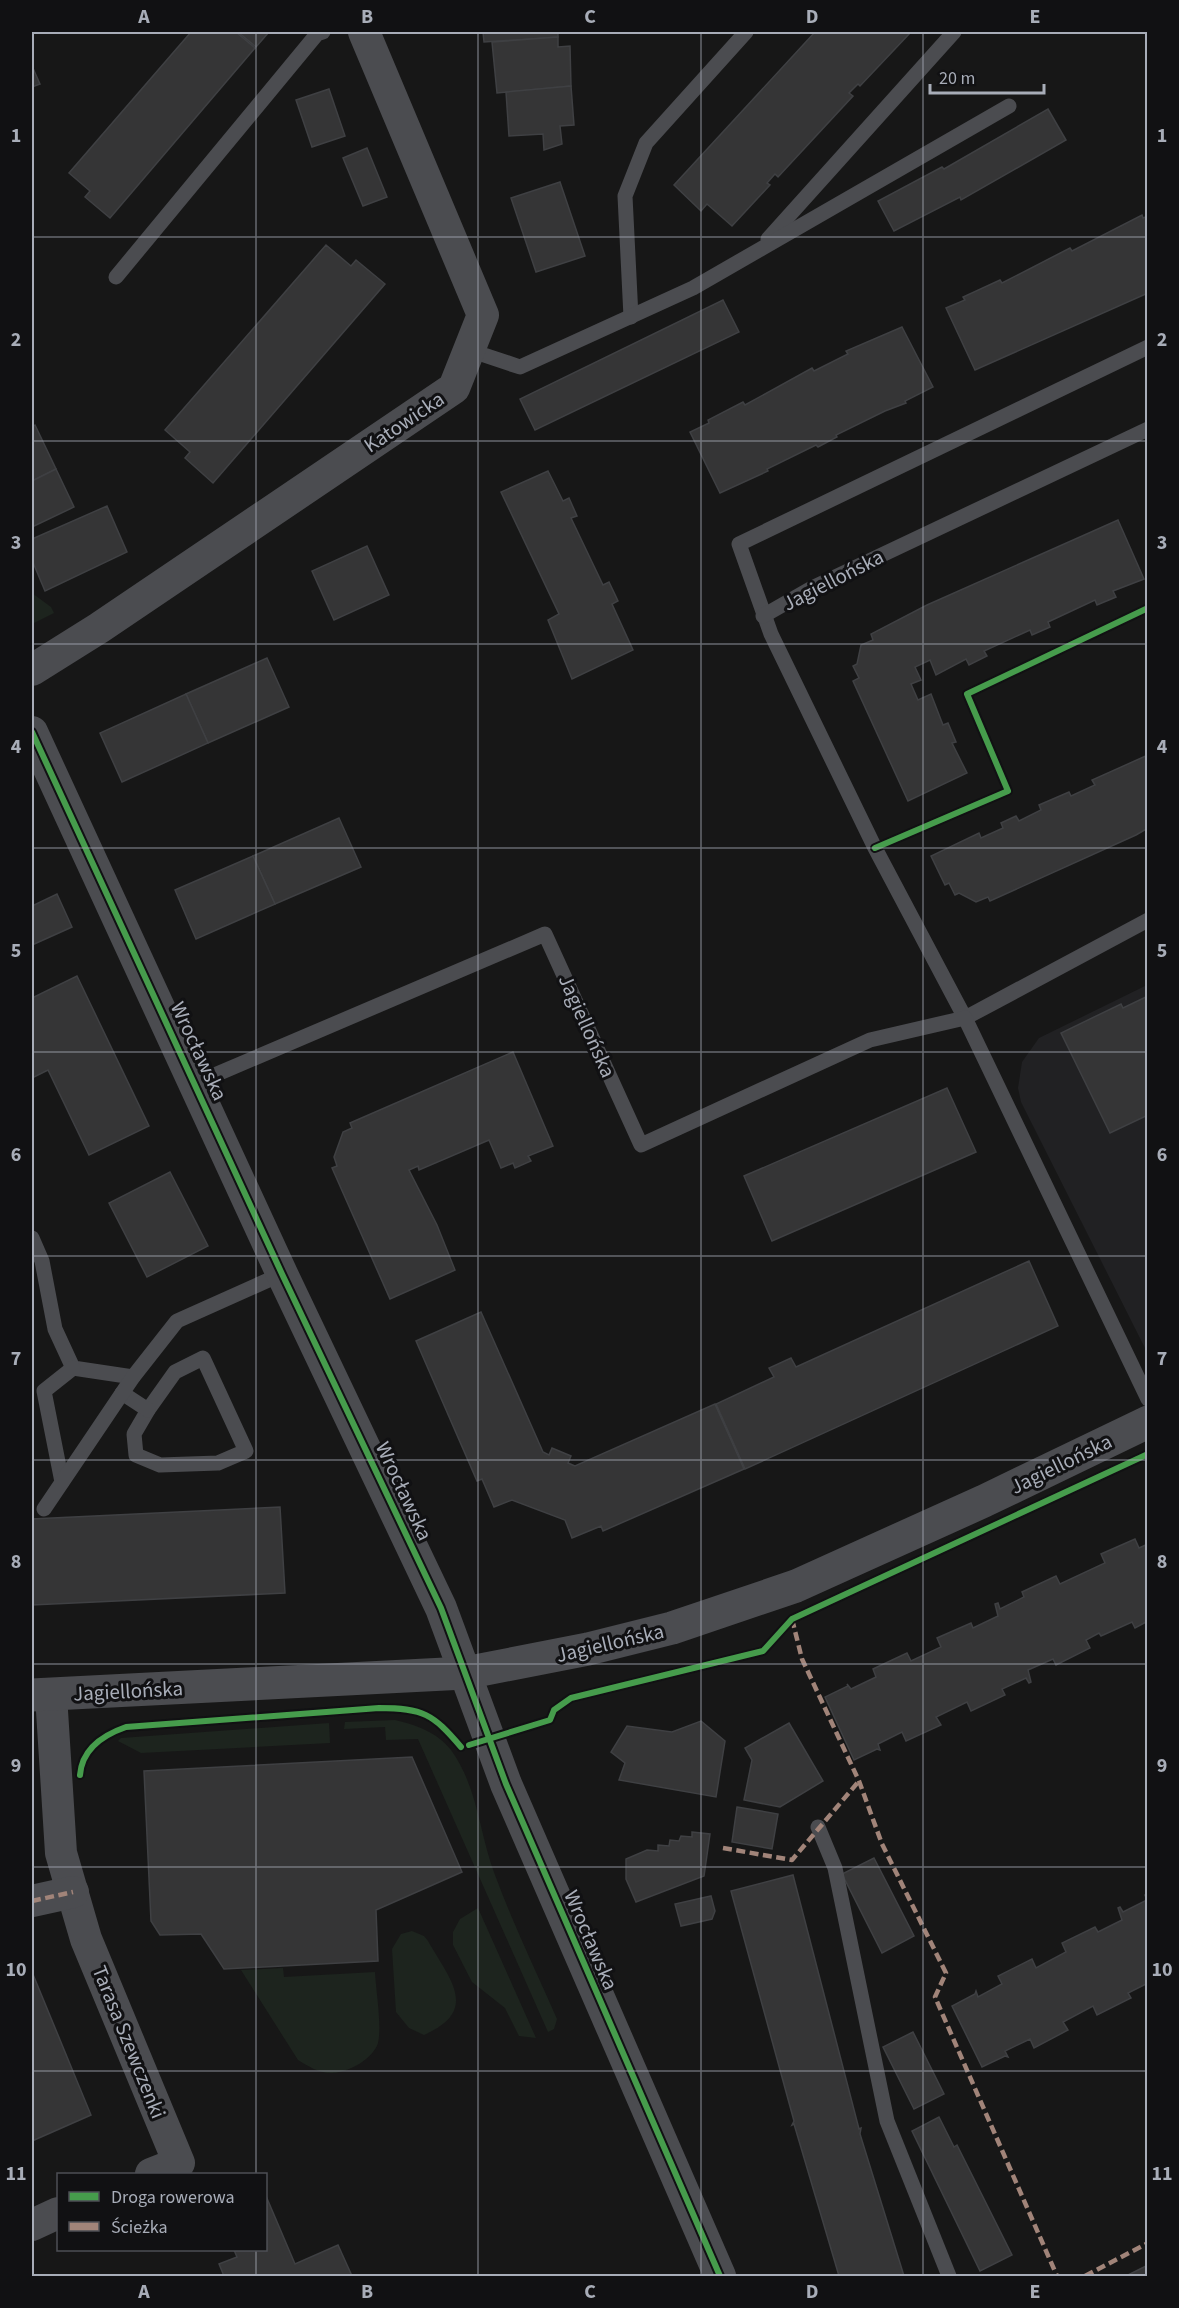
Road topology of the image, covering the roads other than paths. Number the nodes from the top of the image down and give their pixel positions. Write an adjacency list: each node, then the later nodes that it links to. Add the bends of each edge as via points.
1 (323, 32): 7 (lane, via 317,34)
2 (364, 32): 10 (street, Katowicka, via 483,315)
3 (746, 32): 8 (lane, via 646,142 625,196)
4 (954, 32): 6 (lane)
5 (1009, 106): 6 (lane)
6 (758, 251): 8 (lane, via 693,288)
7 (116, 277)
8 (631, 316): 10 (lane, via 520,367)
9 (1148, 347): 12 (lane, via 739,544)
10 (469, 350): 13 (street, Katowicka, via 454,388)
11 (1148, 429): 12 (lane, Jagiellońska, via 812,588)
12 (763, 616): 16 (lane, Jagiellońska, via 875,848)
13 (32, 670)
14 (32, 732): 17 (street, Wrocławska)
15 (1148, 921): 16 (lane, Jagiellońska)
16 (965, 1018): 17 (lane, Jagiellońska, via 870,1040 640,1145 545,934); 23 (lane, Jagiellońska)
17 (196, 1083): 19 (street, Wrocławska)
18 (32, 1238): 20 (lane, via 42,1261 55,1329)
19 (282, 1274): 21 (lane, via 177,1321); 28 (street, Wrocławska, via 441,1608)
20 (73, 1368): 21 (lane); 26 (lane, via 44,1391)
21 (133, 1377): 22 (lane)
22 (122, 1393): 24 (lane); 26 (lane)
23 (1148, 1399)
24 (148, 1410): 24 (lane, via 134,1434 136,1455 160,1466 218,1463 246,1451 203,1358 175,1372)
25 (1148, 1422): 28 (street, Jagiellońska, via 796,1586 672,1628)
26 (62, 1482): 27 (lane)
27 (44, 1509)
28 (465, 1673): 29 (street, Jagiellońska); 36 (street, Wrocławska, via 506,1784)
29 (41, 1695): 31 (street, Tarasa Szewczenki, via 61,1853)
30 (818, 1827): 37 (lane, via 835,1868 886,2121)
31 (73, 1892): 32 (street); 33 (street, Tarasa Szewczenki, via 86,1939 179,2163)
32 (32, 1901)
33 (156, 2173)
34 (57, 2213): 35 (street)
35 (32, 2225)
36 (720, 2277)
37 (949, 2277)

